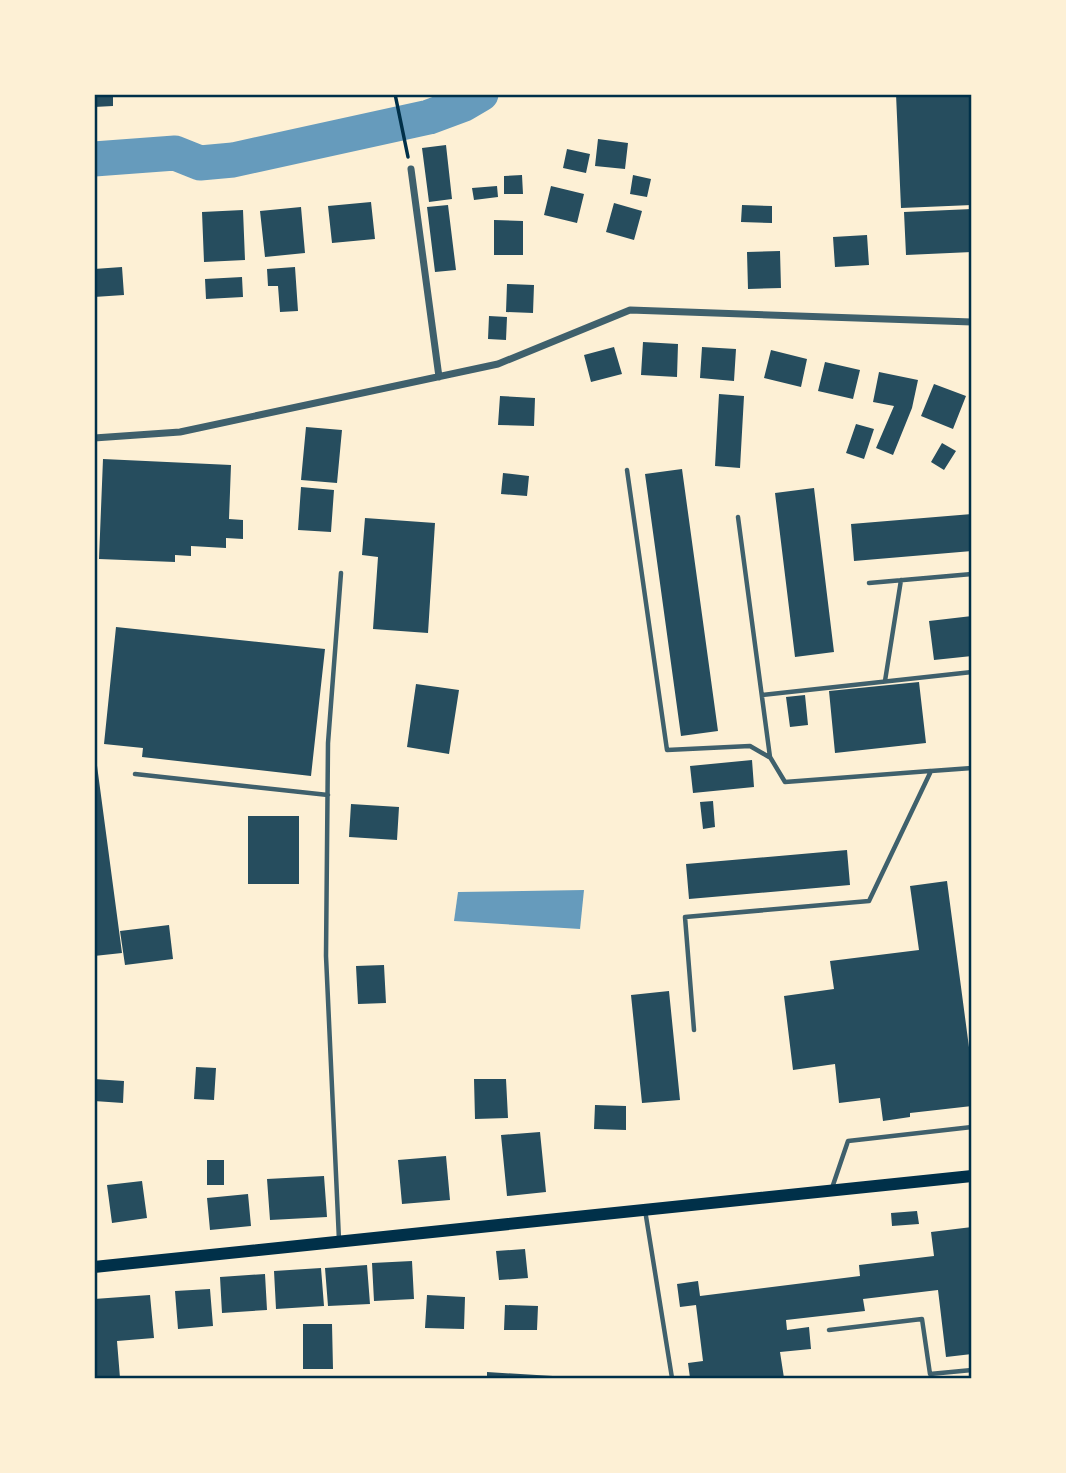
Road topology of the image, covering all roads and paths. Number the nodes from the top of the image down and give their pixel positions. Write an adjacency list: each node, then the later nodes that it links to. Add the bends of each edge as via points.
1 (395, 94): 2 (path)
2 (411, 169): 4 (street)
3 (971, 322): 4 (street, via 630,310 498,364)
4 (439, 377): 5 (street, via 180,432)
5 (94, 438)
6 (627, 470): 15 (lane, via 667,750 750,746)
7 (738, 517): 14 (lane)
8 (341, 573): 19 (lane)
9 (971, 574): 10 (lane)
10 (901, 580): 11 (lane); 13 (lane)
11 (869, 583)
12 (971, 672): 13 (lane)
13 (885, 681): 14 (lane)
14 (762, 695): 15 (lane)
15 (770, 757): 17 (lane, via 785,782)
16 (971, 768): 17 (lane)
17 (931, 771): 20 (lane, via 869,901 685,917)
18 (135, 774): 19 (lane)
19 (328, 795): 25 (lane, via 326,956)
20 (694, 1030)
21 (971, 1127): 23 (lane, via 848,1141)
22 (971, 1176): 23 (main road)
23 (832, 1190): 24 (main road)
24 (645, 1209): 25 (main road); 29 (lane)
25 (339, 1241): 26 (main road)
26 (94, 1267)
27 (829, 1330): 28 (lane, via 922,1319 930,1374)
28 (971, 1370)
29 (672, 1378)

